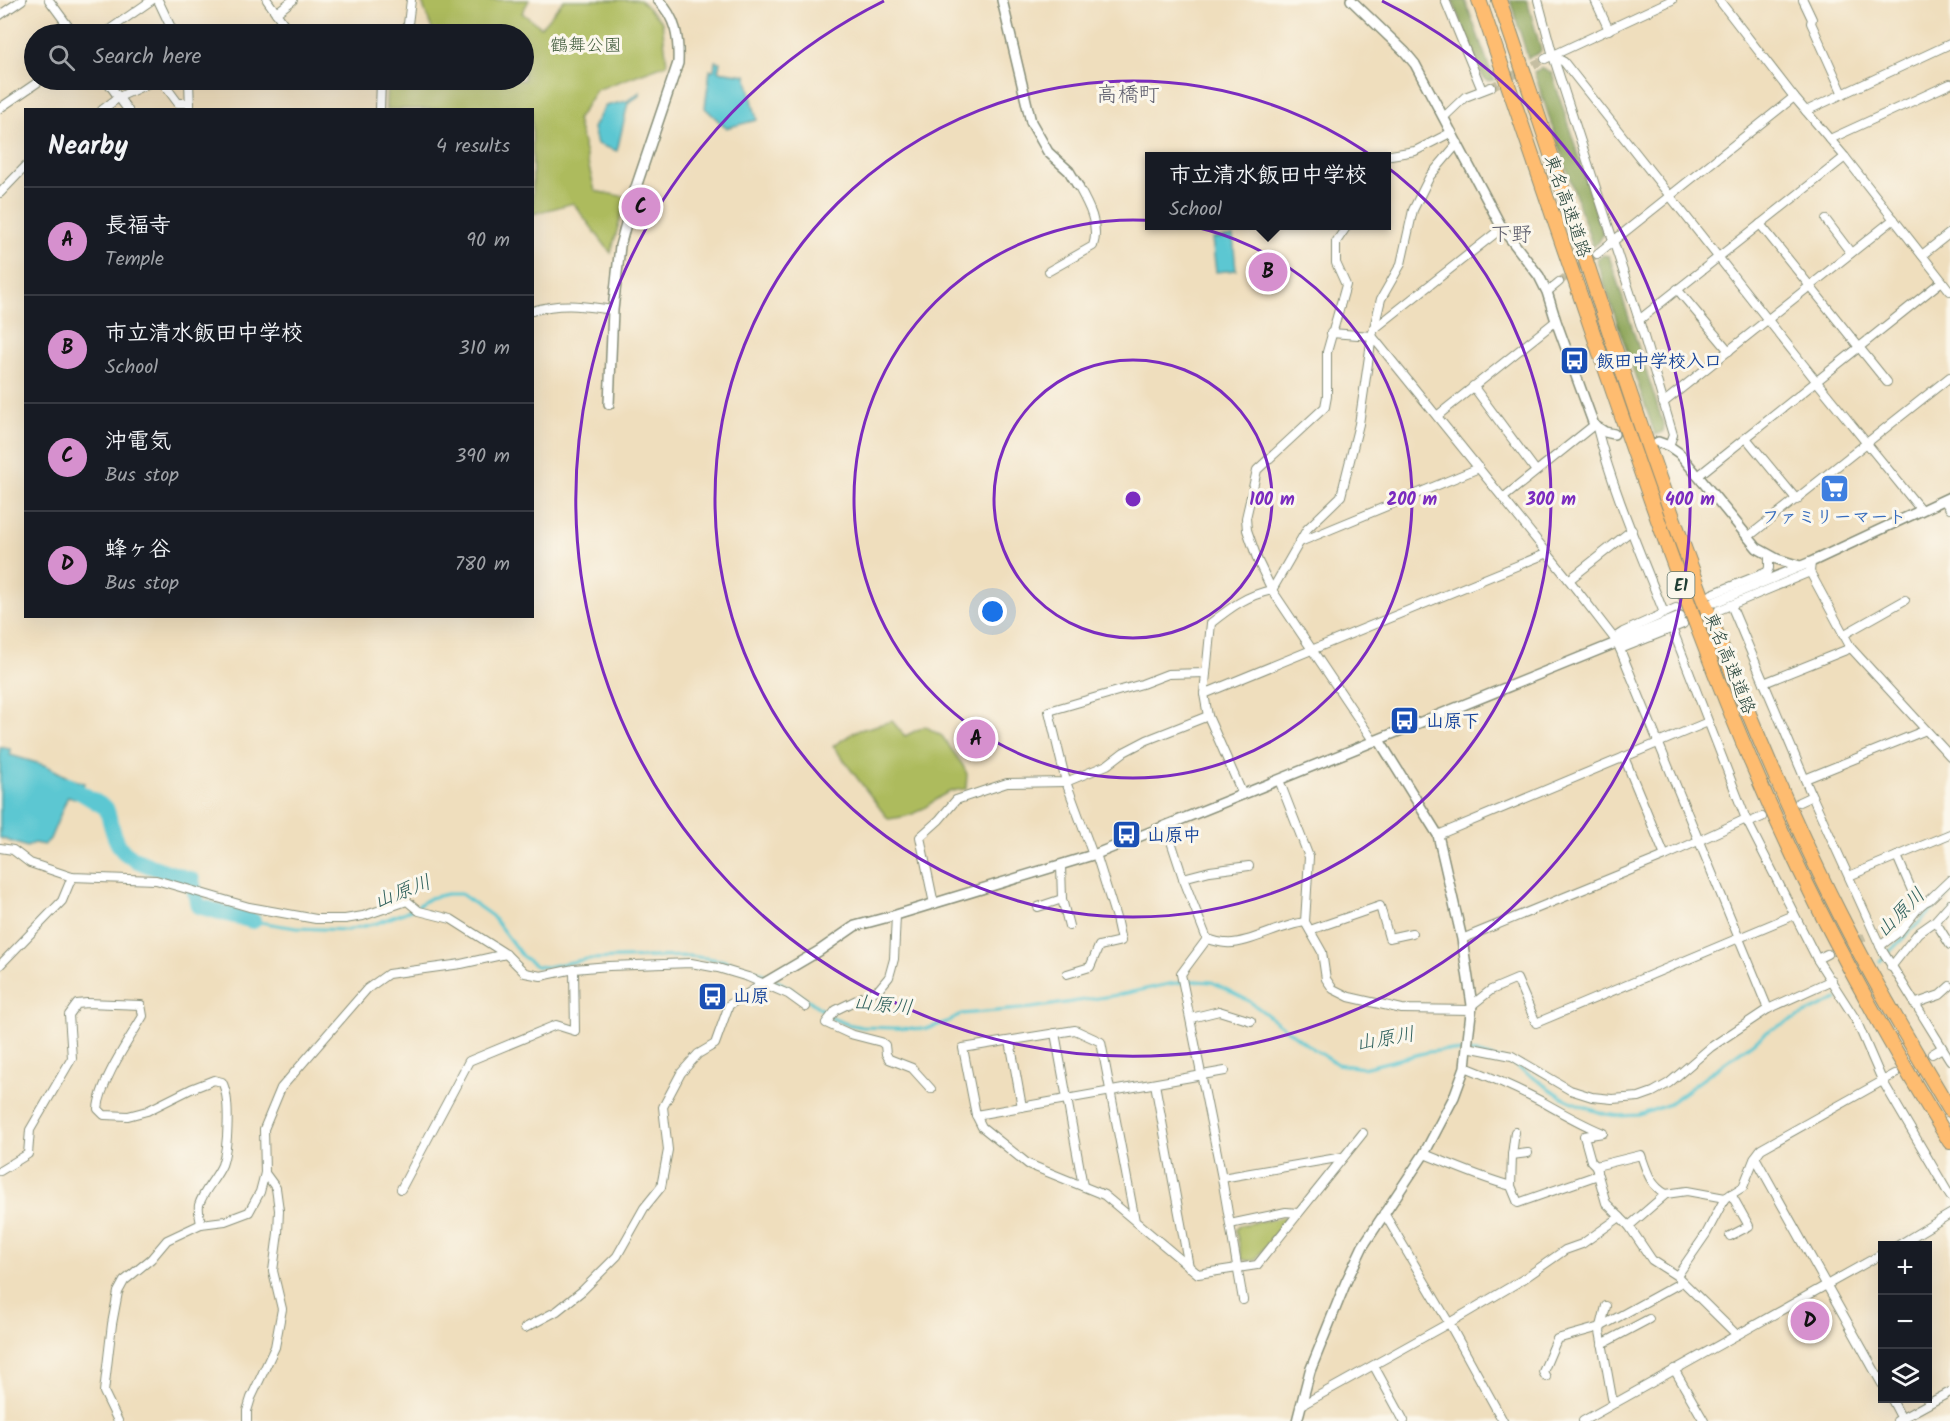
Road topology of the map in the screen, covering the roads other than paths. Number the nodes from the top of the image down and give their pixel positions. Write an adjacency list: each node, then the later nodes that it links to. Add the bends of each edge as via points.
1 (22, 0): 20 (street)
2 (49, 0): 21 (street)
3 (152, 0): 22 (street)
4 (158, 0): 23 (street)
5 (267, 0): 19 (street)
6 (293, 0): 19 (street)
7 (411, 0): 25 (street)
8 (658, 0): 76 (street, via 674,21 679,41 678,63 620,246)
9 (1002, 0): 54 (street, via 1031,122 1048,153 1069,171)
10 (1351, 0): 47 (street, via 1415,64)
11 (1445, 0): 37 (street)
12 (1478, 0): 208 (highway, 東名高速道路 / E1, via 1643,480 1744,746 1832,936)
13 (1499, 0): 204 (highway, 東名高速道路 / E1, via 1608,327 1716,632 1759,739 1847,929)
14 (1538, 0): 28 (street)
15 (1595, 0): 26 (street)
16 (1672, 0): 26 (street)
17 (1719, 0): 40 (street)
18 (1803, 0): 38 (street)
19 (276, 13): 24 (street)
20 (0, 15)
21 (67, 24)
22 (118, 24)
23 (169, 24)
24 (284, 24)
25 (408, 24)
26 (1609, 30): 28 (street)
27 (1949, 47): 38 (street)
28 (1549, 58): 56 (street, via 1564,62); 63 (street)
29 (1950, 84): 49 (street)
30 (1491, 87): 37 (street)
31 (26, 90): 42 (street)
32 (114, 90): 39 (street)
33 (134, 90): 39 (street)
34 (168, 90): 41 (street, via 178,103)
35 (189, 90): 41 (street)
36 (381, 90): 45 (street)
37 (1482, 90): 47 (street, via 1465,97)
38 (1843, 94): 46 (street)
39 (119, 97): 43 (street); 44 (street)
40 (1794, 97): 46 (street); 56 (street)
41 (190, 106)
42 (0, 108)
43 (105, 108)
44 (127, 108)
45 (380, 108)
46 (1806, 111): 49 (street)
47 (1444, 117): 48 (street)
48 (1452, 132): 50 (street); 51 (street, via 1415,151)
49 (1830, 139): 52 (street)
50 (1458, 143): 60 (street); 81 (street, via 1430,176 1413,210 1401,264 1380,299)
51 (1391, 155)
52 (1845, 157): 57 (street); 59 (street)
53 (24, 168): 55 (street)
54 (1078, 186): 68 (street, via 1090,207 1096,236 1094,246)
55 (0, 193)
56 (1670, 197): 63 (street); 67 (street)
57 (1894, 219): 64 (street); 66 (street)
58 (1826, 220): 64 (street)
59 (1760, 224): 67 (street); 71 (street)
60 (1502, 228): 74 (street); 81 (street)
61 (1344, 230): 80 (street, via 1336,242 1336,263 1346,285)
62 (1950, 233): 66 (street)
63 (1613, 243): 65 (street); 77 (street)
64 (1851, 253): 71 (street)
65 (1597, 254)
66 (1922, 255): 69 (street)
67 (1718, 257): 72 (street); 78 (street)
68 (1049, 271)
69 (1942, 281): 73 (street); 82 (street)
70 (1559, 282): 74 (street)
71 (1810, 286): 78 (street); 82 (street)
72 (1677, 289): 77 (street); 83 (street)
73 (1950, 291)
74 (1547, 292): 79 (street)
75 (534, 309): 76 (street, via 574,305)
76 (613, 310): 88 (street)
77 (1639, 320): 89 (street)
78 (1768, 320): 83 (street); 85 (street)
79 (1556, 321): 87 (street); 91 (street)
80 (1331, 333): 81 (street); 113 (street, via 1324,407 1257,470 1247,530)
81 (1373, 333): 90 (street); 107 (street, via 1359,424 1341,496)
82 (1860, 348): 85 (street); 86 (street)
83 (1729, 351): 89 (street)
84 (1950, 377): 95 (street)
85 (1817, 382): 93 (street); 95 (street)
86 (1887, 382)
87 (1473, 386): 90 (street); 98 (street)
88 (609, 404)
89 (1664, 404): 96 (street, via 1673,435)
90 (1437, 416): 97 (street)
91 (1596, 427): 92 (street); 98 (street); 105 (street)
92 (1614, 435)
93 (1746, 438): 99 (street); 102 (street)
94 (1658, 442): 96 (street)
95 (1868, 444): 102 (street); 104 (street)
96 (1669, 446): 99 (street)
97 (1479, 468): 100 (street); 107 (street)
98 (1536, 471): 100 (street)
99 (1698, 476): 106 (street)
100 (1503, 498): 108 (street)
101 (1947, 498): 103 (street); 104 (street)
102 (1797, 500): 106 (street)
103 (1950, 509)
104 (1922, 510): 111 (street)
105 (1632, 530): 112 (street); 117 (street)
106 (1748, 537): 109 (street)
107 (1299, 542): 113 (street)
108 (1548, 554): 112 (street); 123 (street)
109 (1769, 555): 110 (street); 115 (street, via 1767,572)
110 (1800, 566): 111 (street); 115 (street)
111 (1810, 567): 116 (street); 120 (street)
112 (1569, 580): 121 (street)
113 (1272, 590): 123 (street); 124 (street, via 1237,602 1211,623)
114 (1905, 600): 120 (street)
115 (1715, 602): 116 (street)
116 (1731, 605): 125 (street)
117 (1664, 613): 118 (street); 121 (street, via 1623,632)
118 (1680, 616): 119 (street); 121 (street)
119 (1672, 628): 121 (street); 128 (street)
120 (1843, 635): 122 (street)
121 (1617, 643): 130 (street); 131 (street)
122 (1851, 648): 125 (street); 129 (street)
123 (1312, 651): 126 (street); 130 (street)
124 (1206, 673): 126 (street); 136 (street, via 1168,674 1049,711)
125 (1764, 683): 134 (street)
126 (1204, 694): 127 (street)
127 (1208, 716): 136 (street, via 1147,740 1107,765); 137 (street)
128 (1708, 722): 131 (street); 141 (street)
129 (1926, 730): 132 (street); 134 (street)
130 (1376, 741): 135 (street); 144 (street)
131 (1659, 743): 133 (street); 145 (street)
132 (1950, 756)
133 (1624, 757): 144 (street); 148 (street)
134 (1805, 779): 138 (street)
135 (1279, 780): 137 (street); 165 (street, via 1309,857)
136 (1066, 782): 147 (street); 157 (street, via 1006,783 956,800 920,837)
137 (1243, 795): 142 (street)
138 (1812, 796): 139 (street); 152 (street)
139 (1799, 802)
140 (1762, 817): 141 (street)
141 (1747, 821): 145 (street); 162 (street)
142 (1166, 826): 147 (street); 154 (street)
143 (1950, 834): 149 (street)
144 (1438, 835): 169 (street)
145 (1698, 842): 148 (street); 167 (street)
146 (0, 848): 153 (street, via 13,850 30,863)
147 (1094, 855): 150 (street); 178 (street, via 1121,941 1100,946 1090,968)
148 (1665, 856): 169 (street)
149 (1898, 856): 152 (street); 160 (street)
150 (1061, 866): 156 (street); 157 (street)
151 (1249, 866): 154 (street)
152 (1849, 876): 171 (street, via 1869,935)
153 (72, 877): 172 (street, via 156,880 249,907 315,919 363,916 407,901 419,911 451,919); 175 (street, via 62,901)
154 (1183, 878): 168 (street)
155 (1950, 880): 160 (street)
156 (1062, 898): 159 (street); 164 (street)
157 (934, 903): 161 (street)
158 (1950, 904): 163 (street)
159 (1038, 907)
160 (1919, 907): 171 (street)
161 (896, 915): 180 (street, via 855,926); 200 (street, via 889,977 879,988 836,1010 826,1023 881,1042 889,1059 912,1068)
162 (1794, 915): 167 (street); 174 (street)
163 (1935, 921): 170 (street); 176 (street, via 1918,933)
164 (1069, 926)
165 (1308, 926): 166 (street, via 1380,906 1389,938); 168 (street, via 1289,924 1238,943); 184 (street, via 1322,952 1326,979 1333,989 1349,997 1402,1009)
166 (1412, 933)
167 (1738, 938): 184 (street, via 1536,1023 1517,979 1491,990); 185 (street)
168 (1207, 939): 186 (street, via 1181,974)
169 (1462, 939): 184 (street)
170 (1950, 945)
171 (1881, 948): 176 (street)
172 (506, 954): 177 (street, via 525,973 541,976); 216 (street, via 388,974 367,989 282,1088 264,1130)
173 (1827, 954): 174 (street)
174 (1817, 959): 179 (street)
175 (0, 965)
176 (1890, 965): 182 (street)
177 (574, 969): 180 (street, via 691,963); 221 (street, via 575,1031 556,1025 469,1061)
178 (1067, 974)
179 (1832, 980): 185 (street); 198 (street, via 1856,1020)
180 (763, 984): 183 (street); 245 (street, via 729,1005 716,1044 698,1054 681,1073 663,1107 668,1150 661,1187 644,1208 617,1256 566,1304)
181 (1950, 986): 182 (street, via 1940,995)
182 (1914, 1004): 191 (street)
183 (806, 1007)
184 (1472, 1007): 190 (street)
185 (1768, 1009): 190 (street, via 1711,1047 1670,1083 1639,1097 1592,1097 1570,1090 1512,1056)
186 (1191, 1018): 187 (street, via 1219,1011); 197 (street)
187 (1251, 1021)
188 (1055, 1033): 189 (street); 201 (street, via 1075,1030 1101,1042); 202 (street)
189 (1010, 1041): 203 (street); 205 (street, via 963,1048)
190 (1467, 1047): 194 (street)
191 (1942, 1048): 192 (street); 193 (street)
192 (1932, 1054)
193 (1950, 1060)
194 (1465, 1067): 210 (street); 214 (street, via 1603,1133 1584,1136)
195 (1226, 1071): 197 (street)
196 (1895, 1074): 198 (street)
197 (1202, 1075): 199 (street); 218 (street)
198 (1882, 1080): 213 (street, via 1761,1149); 224 (street)
199 (1155, 1084): 201 (street); 236 (street)
200 (931, 1089)
201 (1111, 1092): 202 (street); 229 (street)
202 (1067, 1099): 203 (street); 219 (street)
203 (1022, 1107): 205 (street)
204 (1950, 1110)
205 (976, 1115): 219 (street, via 982,1126 1028,1164)
206 (1515, 1132): 211 (street)
207 (1363, 1133): 212 (street)
208 (1950, 1142)
209 (1528, 1153): 211 (street)
210 (1424, 1154): 220 (street); 226 (street)
211 (1512, 1155): 220 (street)
212 (1343, 1157): 218 (street); 225 (street)
213 (1755, 1157): 223 (street, via 1743,1187); 239 (street)
214 (1596, 1166): 217 (street); 222 (street, via 1641,1155 1655,1187)
215 (0, 1171): 230 (street, via 28,1154 30,1130 72,1059 69,1014 77,1004 141,1005 143,1016 105,1084 98,1109 104,1115 128,1116 214,1080 222,1082 228,1102 224,1156 199,1206)
216 (265, 1173): 230 (street, via 249,1212); 258 (street, via 276,1188 278,1233 273,1271 282,1309 275,1347 251,1398)
217 (1598, 1175): 220 (street, via 1518,1203); 228 (street, via 1606,1203)
218 (1222, 1178): 231 (street)
219 (1083, 1186): 229 (street, via 1104,1195)
220 (1510, 1186)
221 (400, 1189)
222 (1666, 1194): 223 (street, via 1687,1191); 232 (street)
223 (1728, 1196): 233 (street, via 1749,1226); 238 (street)
224 (1950, 1196)
225 (1298, 1213): 231 (street); 237 (street, via 1257,1265)
226 (1384, 1214): 243 (street); 255 (street, via 1346,1282)
227 (1950, 1215): 234 (street)
228 (1620, 1216): 232 (street); 243 (street, via 1582,1244 1565,1250)
229 (1135, 1221): 236 (street)
230 (201, 1224): 257 (street, via 167,1240 123,1281 118,1292 104,1392)
231 (1230, 1224): 237 (street)
232 (1629, 1226): 238 (street, via 1652,1260)
233 (1730, 1236)
234 (1905, 1241)
235 (1878, 1256): 239 (street)
236 (1189, 1267): 237 (street, via 1198,1274)
237 (1238, 1268): 240 (street)
238 (1680, 1279): 244 (street); 246 (street)
239 (1827, 1285): 246 (street); 251 (street)
240 (1243, 1300)
241 (1606, 1306): 244 (street)
242 (1649, 1319): 247 (street)
243 (1449, 1323): 248 (street); 261 (street)
244 (1600, 1327): 247 (street); 250 (street, via 1557,1340 1543,1372)
245 (525, 1328)
246 (1737, 1335): 249 (street)
247 (1602, 1344): 253 (street)
248 (1374, 1366): 255 (street); 260 (street)
249 (1674, 1370): 253 (street); 263 (street)
250 (1546, 1377)
251 (1878, 1377)
252 (1950, 1392): 256 (street)
253 (1615, 1403): 262 (street)
254 (1893, 1403): 256 (street)
255 (1300, 1406): 259 (street)
256 (1901, 1420)
257 (118, 1421)
258 (247, 1421)
259 (1297, 1421)
260 (1404, 1421)
261 (1503, 1421)
262 (1583, 1421)
263 (1704, 1421)

